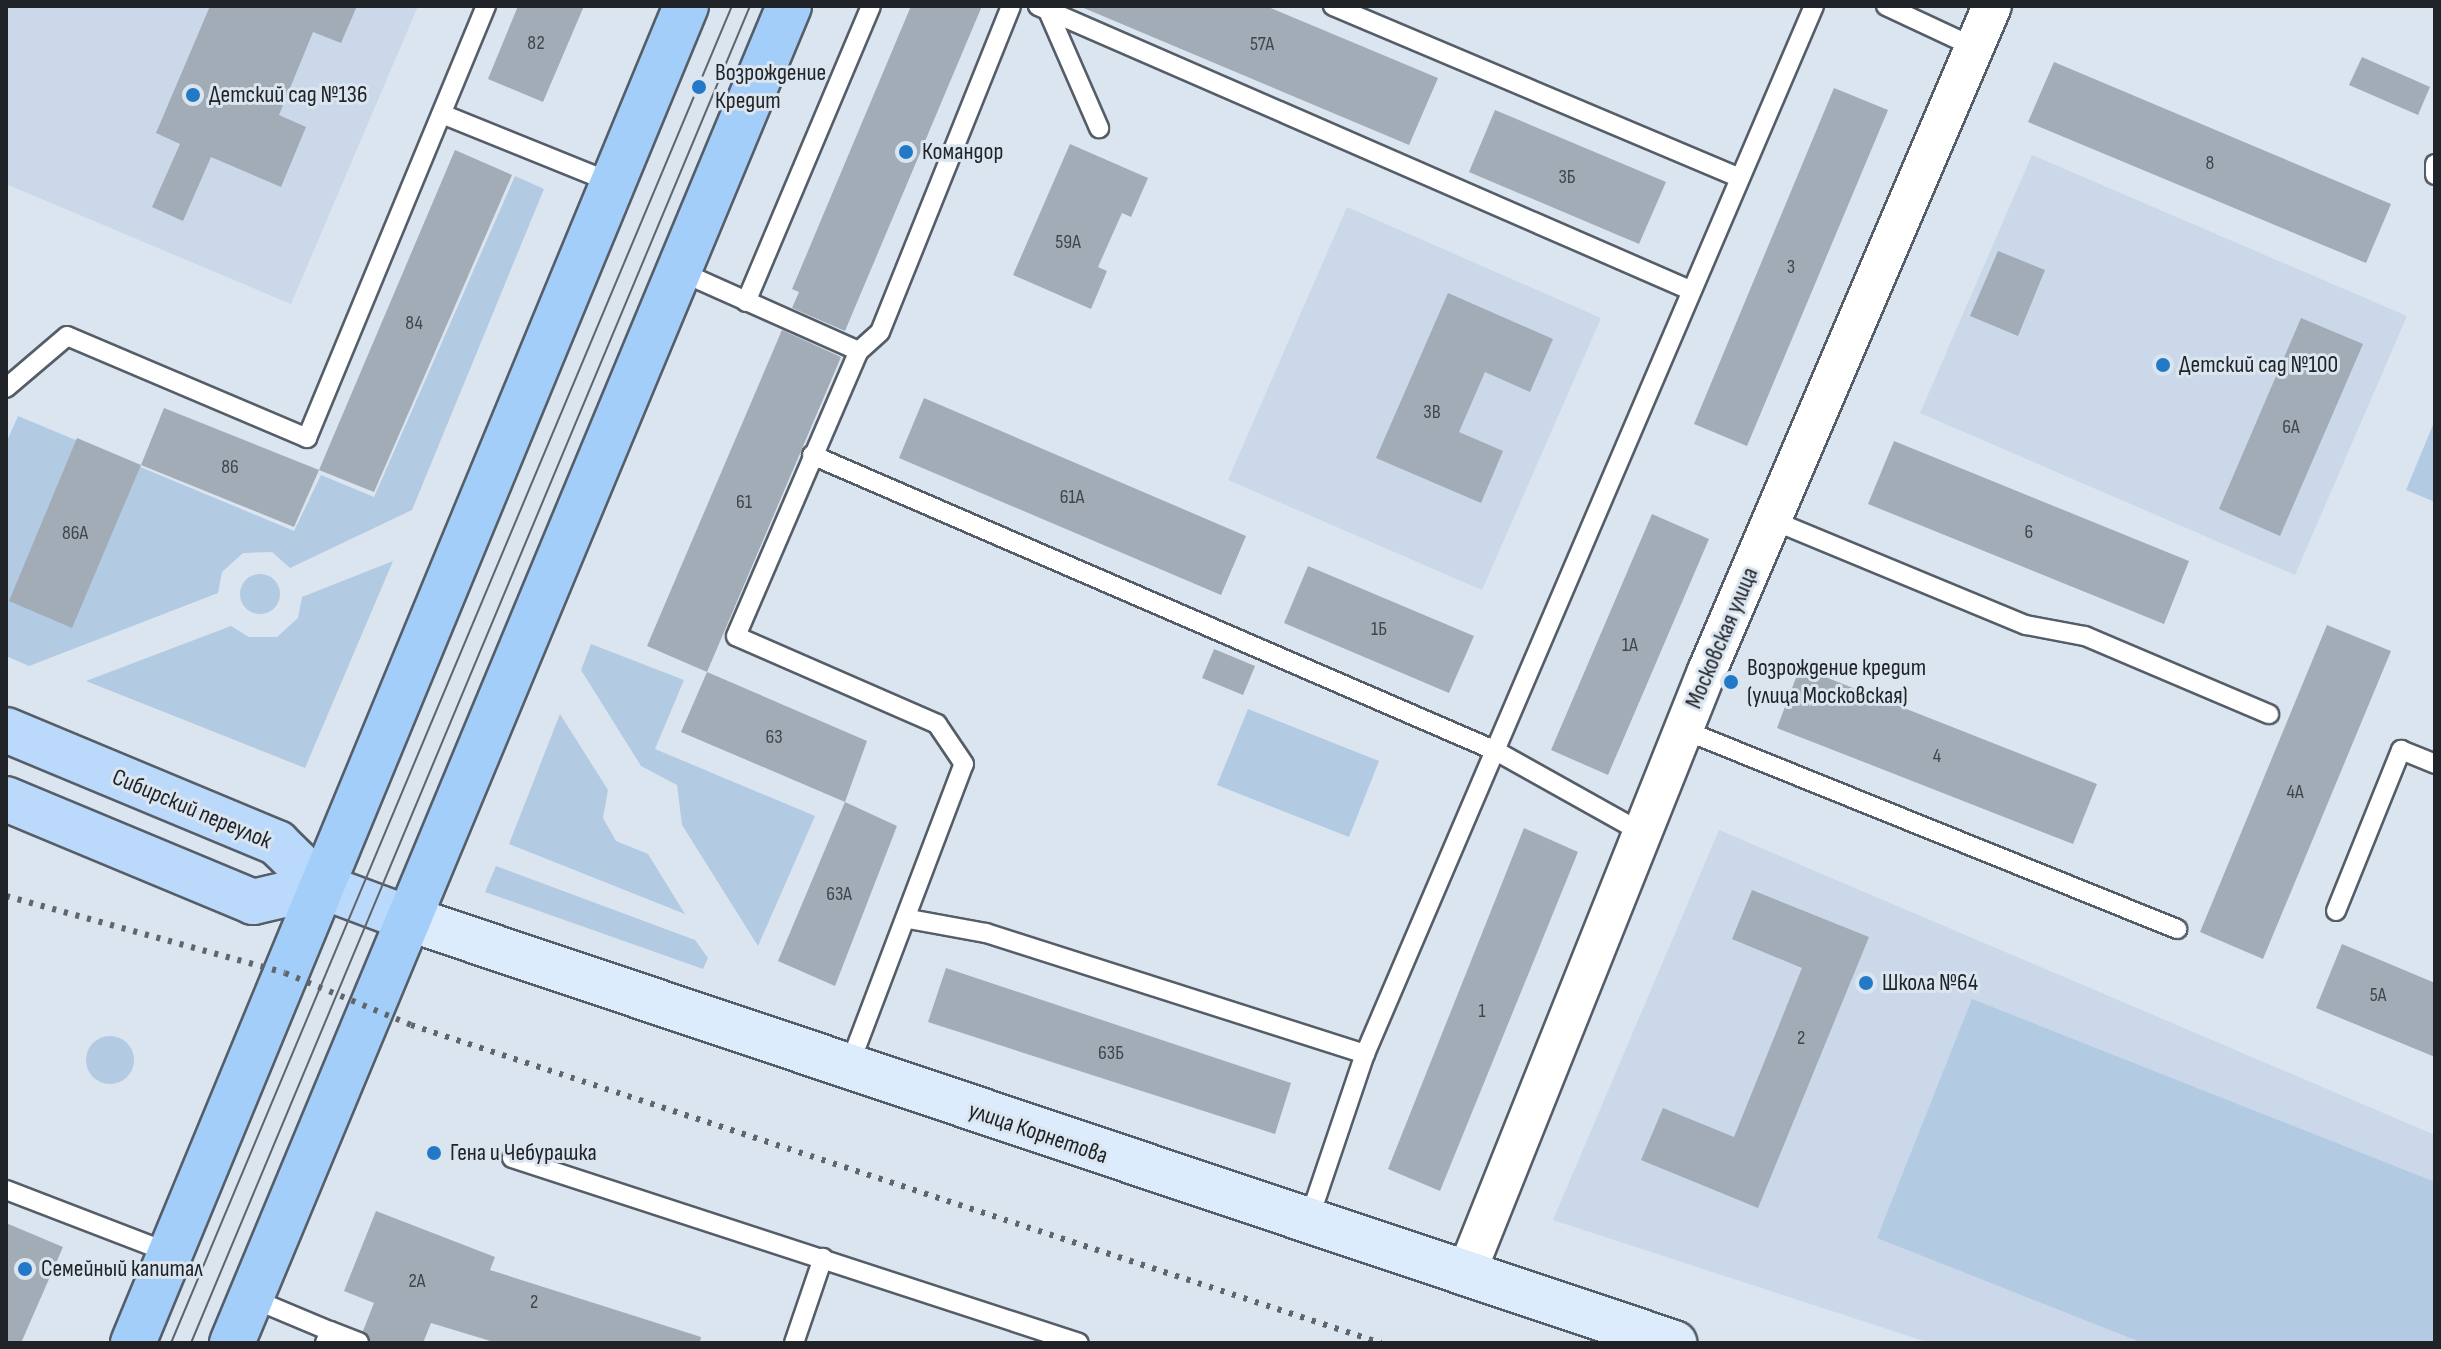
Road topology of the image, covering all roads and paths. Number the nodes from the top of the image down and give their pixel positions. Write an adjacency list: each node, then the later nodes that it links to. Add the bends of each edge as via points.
1 (486, 6): 12 (lane)
2 (686, 6): 17 (highway)
3 (789, 6): 18 (highway)
4 (871, 6): 20 (lane)
5 (1011, 6): 21 (lane, via 880,332)
6 (1333, 6): 16 (lane)
7 (1814, 6): 16 (lane)
8 (1886, 6): 11 (lane)
9 (1992, 6): 11 (street, Московская улица)
10 (1049, 8): 13 (lane); 19 (lane)
11 (1974, 47): 24 (street, Московская улица)
12 (442, 114): 17 (lane); 22 (lane, via 307,438 67,336)
13 (1099, 128)
14 (2435, 164): 15 (lane)
15 (2435, 175)
16 (1738, 177): 19 (lane)
17 (613, 183): 32 (highway)
18 (675, 269): 20 (lane); 34 (highway)
19 (1690, 290): 28 (lane)
20 (746, 302): 21 (lane)
21 (859, 351): 23 (lane)
22 (7, 385)
23 (812, 455): 28 (lane); 35 (lane, via 736,636 937,724 964,764)
24 (1772, 520): 25 (lane, via 2026,625 2085,636); 27 (street, Московская улица)
25 (2269, 714)
26 (6, 730): 32 (main road, Сибирский переулок, via 277,843)
27 (1684, 730): 31 (street, Московская улица); 36 (lane)
28 (1496, 751): 31 (lane); 37 (lane)
29 (2435, 764): 33 (lane, via 2401,750)
30 (6, 799): 32 (main road, via 253,902)
31 (1641, 832): 44 (street, Московская улица)
32 (321, 886): 34 (main road); 42 (highway)
33 (2336, 911)
34 (404, 917): 38 (main road, улица Корнетова); 45 (highway)
35 (909, 919): 37 (lane, via 986,933); 38 (lane)
36 (2177, 929)
37 (1365, 1054): 41 (lane)
38 (848, 1069): 41 (main road, улица Корнетова)
39 (512, 1158): 43 (lane)
40 (6, 1190): 42 (lane)
41 (1307, 1225): 44 (main road, улица Корнетова)
42 (170, 1253): 48 (highway)
43 (823, 1258): 50 (lane); 51 (lane)
44 (1465, 1276): 52 (main road, улица Корнетова)
45 (251, 1298): 46 (lane); 49 (highway)
46 (327, 1337): 47 (lane)
47 (359, 1342)
48 (133, 1343)
49 (232, 1343)
50 (794, 1343)
51 (1079, 1343)
52 (1674, 1343)

